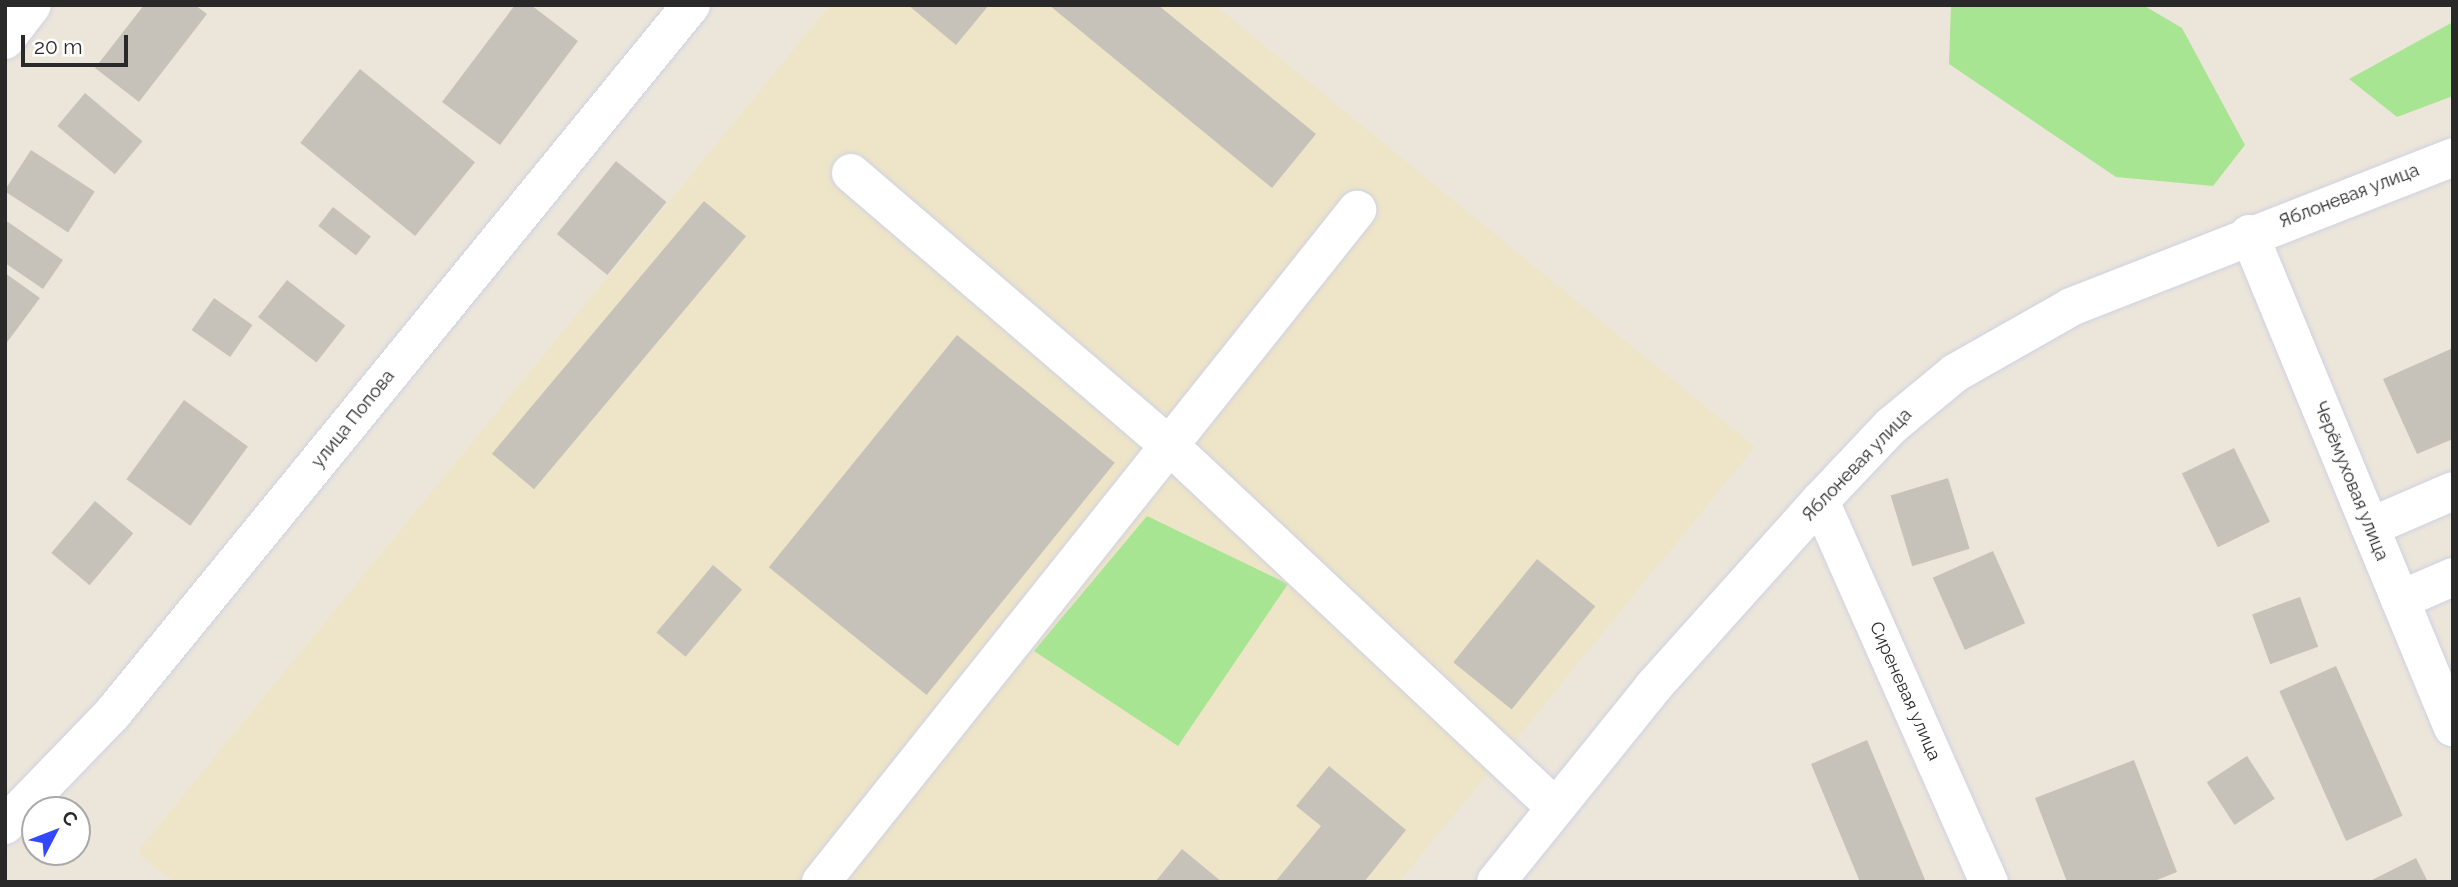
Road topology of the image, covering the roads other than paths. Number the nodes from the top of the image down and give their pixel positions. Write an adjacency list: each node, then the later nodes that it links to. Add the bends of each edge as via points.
1 (32, 5): 3 (street)
2 (691, 5): 16 (street, улица Попова, via 113,713)
3 (5, 40)
4 (2453, 157): 7 (street, Яблоневая улица)
5 (851, 173): 8 (street)
6 (1357, 210): 8 (street)
7 (2249, 234): 10 (street, Яблоневая улица, via 2015,335 1955,373 1891,426); 11 (street, Черёмуховая улица)
8 (1170, 446): 15 (street); 17 (street)
9 (2453, 491): 11 (street)
10 (1821, 501): 15 (street, Яблоневая улица, via 1654,686); 19 (street, Сиреневая улица)
11 (2370, 527): 13 (street, Черёмуховая улица)
12 (2453, 577): 13 (street)
13 (2400, 600): 14 (street, Черёмуховая улица)
14 (2453, 729)
15 (1555, 807): 18 (street, Яблоневая улица)
16 (5, 825)
17 (821, 882)
18 (1496, 882)
19 (1989, 882)

